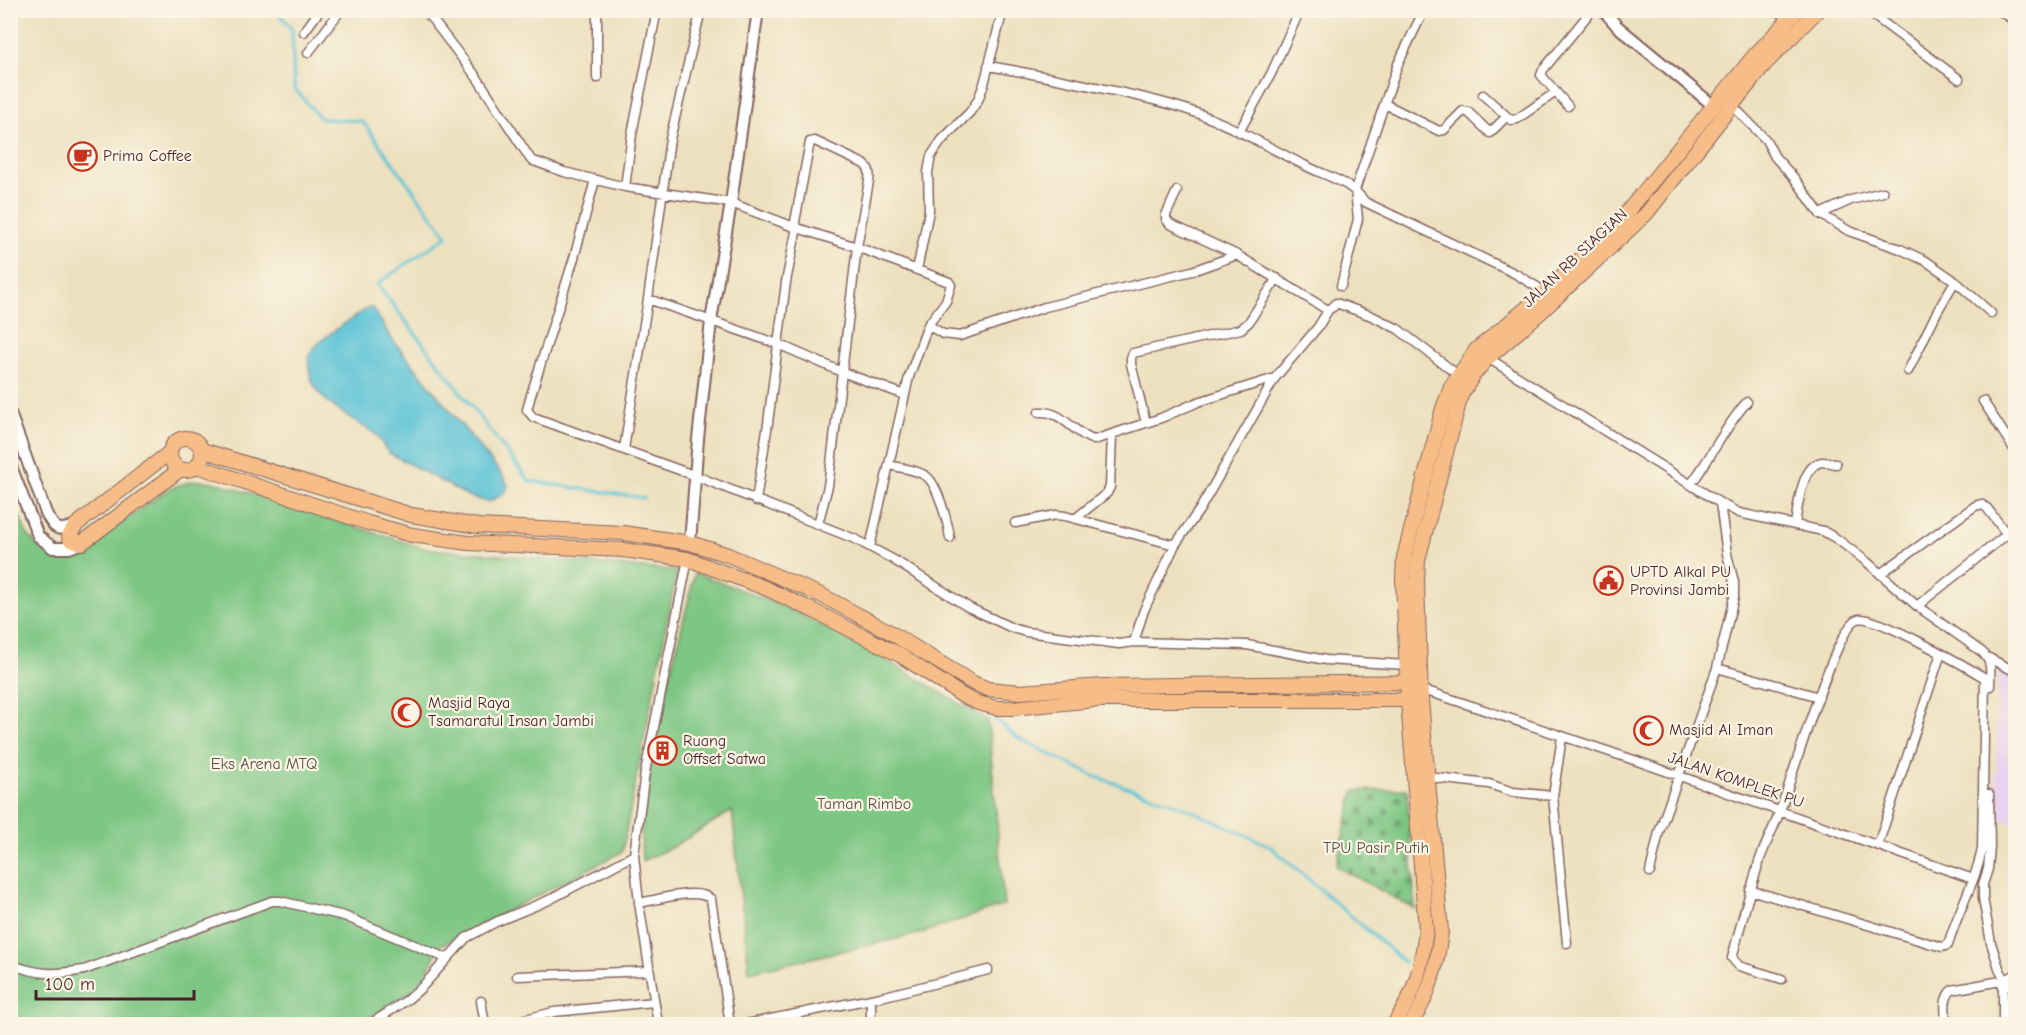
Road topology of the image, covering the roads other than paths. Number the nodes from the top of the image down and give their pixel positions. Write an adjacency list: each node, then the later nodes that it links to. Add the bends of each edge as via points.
1 (320, 10): 19 (street)
2 (341, 10): 20 (street)
3 (425, 10): 32 (street, via 478,79 531,160)
4 (597, 10): 22 (street)
5 (657, 10): 33 (street)
6 (701, 10): 37 (street, via 676,112)
7 (758, 10): 38 (street)
8 (1003, 10): 21 (street)
9 (1300, 10): 31 (street)
10 (1424, 10): 26 (street, via 1398,64)
11 (1592, 10): 24 (street, via 1543,70 1541,75)
12 (1603, 10): 29 (street)
13 (1777, 10): 17 (street)
14 (1818, 10): 28 (highway, JALAN RB SIAGIAN, via 1764,65)
15 (1866, 10): 23 (street)
16 (2001, 10): 18 (street)
17 (1794, 15): 29 (highway, JALAN RB SIAGIAN, via 1754,56)
18 (2016, 20)
19 (304, 32)
20 (308, 53)
21 (988, 66): 31 (street, via 1143,97 1190,110); 43 (street, via 978,100 931,156 929,211)
22 (597, 78)
23 (1959, 79)
24 (1556, 92): 27 (street); 30 (street, via 1517,119)
25 (1483, 95): 30 (street)
26 (1385, 104): 30 (street, via 1439,131 1463,111 1490,133); 34 (street)
27 (1568, 106)
28 (1733, 106): 39 (street, via 1766,140); 54 (highway, JALAN RB SIAGIAN, via 1646,214)
29 (1714, 107): 47 (highway, JALAN RB SIAGIAN, via 1616,226)
30 (1506, 117)
31 (1239, 132): 34 (street)
32 (595, 180): 33 (street); 66 (street, via 527,410 546,423)
33 (625, 187): 37 (street)
34 (1355, 190): 46 (street, via 1358,219); 47 (street, via 1365,202)
35 (1177, 191): 42 (street, via 1166,215 1168,222)
36 (1883, 192): 39 (street)
37 (662, 194): 38 (street); 48 (street)
38 (731, 204): 40 (street); 51 (street)
39 (1820, 214): 45 (street, via 1849,231 1926,261)
40 (795, 227): 41 (street); 41 (street, via 809,145 815,141 864,164 870,171); 53 (street)
41 (858, 247): 43 (street); 55 (street)
42 (1237, 255): 44 (street); 52 (street, via 1192,271 1045,307 960,336 943,334)
43 (917, 270): 52 (street, via 951,285 946,301)
44 (1277, 278): 49 (street); 64 (street, via 1241,329 1133,354 1131,364)
45 (1955, 281): 50 (street); 56 (street)
46 (1341, 286)
47 (1545, 291): 57 (highway, JALAN RB SIAGIAN, via 1476,350)
48 (648, 299): 51 (street); 66 (street)
49 (1329, 309): 57 (street, via 1336,303 1398,329); 58 (street)
50 (1991, 313)
51 (711, 321): 53 (street); 75 (street)
52 (928, 325): 59 (street)
53 (778, 344): 55 (street); 77 (street)
54 (1488, 358): 76 (street); 91 (highway, JALAN RB SIAGIAN, via 1461,395)
55 (842, 372): 59 (street); 81 (street, via 828,486)
56 (1908, 372)
57 (1458, 375): 91 (highway, JALAN RB SIAGIAN, via 1443,408)
58 (1275, 378): 64 (street); 89 (street)
59 (904, 395): 72 (street)
60 (1983, 401): 69 (street)
61 (1746, 402): 76 (street)
62 (1039, 412): 65 (street, via 1054,413 1090,439)
63 (10, 413): 83 (street, via 52,524 64,530)
64 (1146, 423): 65 (street)
65 (1112, 435): 79 (street, via 1110,487)
66 (624, 449): 75 (street)
67 (202, 450): 68 (highway, via 187,437 174,442); 73 (highway); 88 (highway, via 411,515 478,526 623,532)
68 (170, 452): 74 (highway, via 172,462); 83 (highway)
69 (2016, 452)
70 (10, 464): 87 (street, via 38,536 53,548)
71 (1836, 464): 82 (street, via 1822,462 1809,469)
72 (889, 465): 86 (street, via 930,479 946,514); 90 (street)
73 (197, 466): 74 (highway); 92 (highway, via 412,535 468,543 623,550)
74 (181, 469): 87 (highway)
75 (696, 476): 77 (street); 88 (street)
76 (1691, 484): 78 (street)
77 (756, 501): 81 (street)
78 (1720, 503): 82 (street, via 1739,513); 101 (street, via 1734,597)
79 (1076, 518): 80 (street, via 1056,515); 89 (street)
80 (1015, 523)
81 (818, 524): 90 (street)
82 (1795, 524): 93 (street, via 1837,539)
83 (75, 525): 87 (highway, via 70,539)
84 (2016, 527): 85 (street)
85 (2006, 533): 93 (street, via 1981,504); 95 (street)
86 (950, 538)
87 (82, 543)
88 (690, 543): 94 (highway)
89 (1175, 545): 97 (street, via 1144,610)
90 (870, 547): 97 (street, via 968,607 1018,631 1119,644)
91 (1411, 558): 100 (highway, via 1403,579); 103 (highway, via 1417,582)
92 (688, 559): 96 (highway); 111 (street, via 645,772)
93 (1880, 574): 95 (street)
94 (822, 595): 96 (highway); 103 (highway, via 988,690 1103,686)
95 (1917, 606): 99 (street)
96 (812, 610): 103 (highway, via 900,655 963,696 996,708 1095,700)
97 (1134, 642): 100 (street, via 1247,645 1326,660)
98 (1941, 653): 104 (street, via 1862,617 1853,621 1844,634); 110 (street); 113 (street, via 1985,678 1982,849)
99 (1989, 658): 102 (street); 124 (street, via 1990,847 1983,898 1991,943)
100 (1407, 665): 103 (highway)
101 (1717, 668): 104 (street); 107 (street)
102 (2016, 672)
103 (1415, 692): 105 (street, JALAN KOMPLEK PU, via 1433,693); 106 (highway); 135 (highway, via 1426,930 1408,1003)
104 (1819, 697): 109 (street)
105 (1562, 737): 107 (street, JALAN KOMPLEK PU); 108 (street)
106 (1428, 777): 108 (street); 136 (highway, via 1441,931 1437,966 1422,1008)
107 (1678, 777): 109 (street, JALAN KOMPLEK PU); 112 (street)
108 (1553, 796): 116 (street)
109 (1780, 812): 110 (street, JALAN KOMPLEK PU); 114 (street)
110 (1878, 845): 113 (street, JALAN KOMPLEK PU)
111 (634, 855): 115 (street); 117 (street, via 466,938)
112 (1650, 872)
113 (1973, 879): 114 (street, via 1946,947)
114 (1750, 890): 123 (street, via 1732,958 1739,966)
115 (639, 903): 120 (street); 132 (street, via 696,893 711,899)
116 (1567, 943)
117 (446, 958): 118 (street, via 344,916 280,901 84,970 57,975 31,972); 128 (street, via 421,988)
118 (10, 964)
119 (988, 970): 125 (street)
120 (649, 971): 122 (street); 127 (street)
121 (2016, 974): 124 (street)
122 (517, 976)
123 (1782, 979)
124 (2006, 980): 137 (street, via 1952,990 1946,995); 138 (street); 139 (street, via 2014,999)
125 (871, 999): 133 (street); 134 (street)
126 (482, 1001): 129 (street)
127 (654, 1002): 130 (street, via 554,1012); 131 (street)
128 (370, 1024)
129 (485, 1024)
130 (505, 1024)
131 (658, 1024)
132 (730, 1024)
133 (746, 1024)
134 (871, 1024)
135 (1394, 1024)
136 (1411, 1024)
137 (1946, 1024)
138 (2002, 1024)
139 (2014, 1024)

